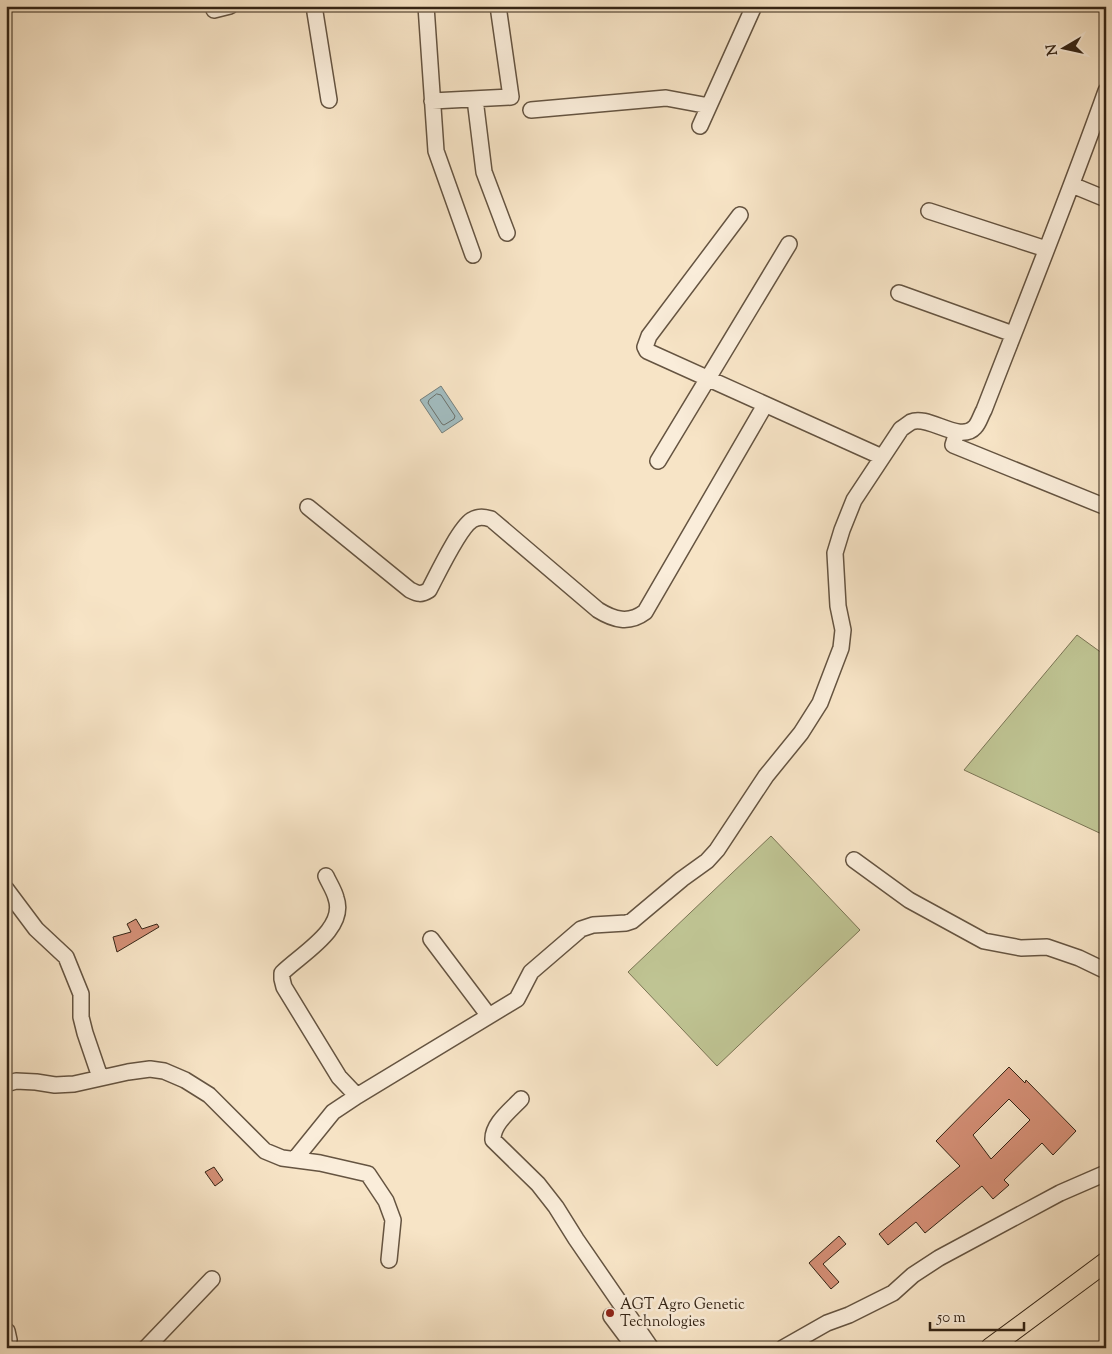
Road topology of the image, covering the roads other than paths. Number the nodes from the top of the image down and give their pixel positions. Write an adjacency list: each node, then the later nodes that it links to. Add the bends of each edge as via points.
1 (214, 6): 2 (street, via 214,10)
2 (230, 6)
3 (314, 6): 9 (street)
4 (426, 6): 10 (street)
5 (498, 6): 8 (street, via 511,97)
6 (754, 6): 11 (street)
7 (1106, 91): 14 (street)
8 (475, 99): 10 (street); 18 (street, via 484,172)
9 (329, 100)
10 (432, 101): 21 (street, via 436,151)
11 (710, 106): 12 (street, via 666,98); 13 (street)
12 (531, 110)
13 (700, 126)
14 (1072, 185): 15 (street); 20 (street)
15 (1106, 199)
16 (929, 211): 20 (street)
17 (740, 215): 24 (street, via 649,336 645,347 650,354)
18 (507, 233)
19 (789, 244): 24 (street)
20 (1046, 249): 23 (street)
21 (473, 255)
22 (899, 293): 23 (street)
23 (1013, 334): 26 (street, via 974,428)
24 (706, 379): 25 (street); 28 (street)
25 (765, 405): 27 (street); 29 (street, via 645,612 629,620 608,616 598,610 491,518 470,521 429,590 417,594)
26 (957, 432): 27 (street, via 911,422 901,429); 30 (street, via 953,446)
27 (882, 457): 36 (street, via 854,500 835,553 843,630 841,648 820,703 802,733 766,776 707,861 632,921 581,929 531,972 517,999)
28 (658, 461)
29 (308, 507)
30 (1106, 507)
31 (854, 860): 35 (street, via 909,900 984,941 1021,948 1047,947)
32 (326, 876): 39 (street, via 337,899 338,912 334,924 282,973 282,979 339,1077)
33 (6, 889): 37 (street, via 36,929 66,957 81,994 83,1025)
34 (431, 939): 36 (street)
35 (1106, 971)
36 (489, 1016): 39 (street)
37 (100, 1077): 38 (street, via 55,1086 16,1081); 41 (street, via 150,1069 164,1071 209,1095 265,1151)
38 (6, 1084)
39 (357, 1096): 41 (street, via 333,1112)
40 (521, 1099): 49 (street, via 502,1118 493,1140 556,1206)
41 (295, 1159): 43 (street, via 368,1174 394,1220)
42 (1106, 1173): 50 (street, via 1060,1193 948,1253 913,1274 893,1293 827,1323)
43 (389, 1260)
44 (1106, 1262): 51 (main road)
45 (212, 1279): 47 (street)
46 (611, 1316): 48 (street)
47 (146, 1348)
48 (635, 1348)
49 (651, 1348)
50 (783, 1348)
51 (990, 1348)

